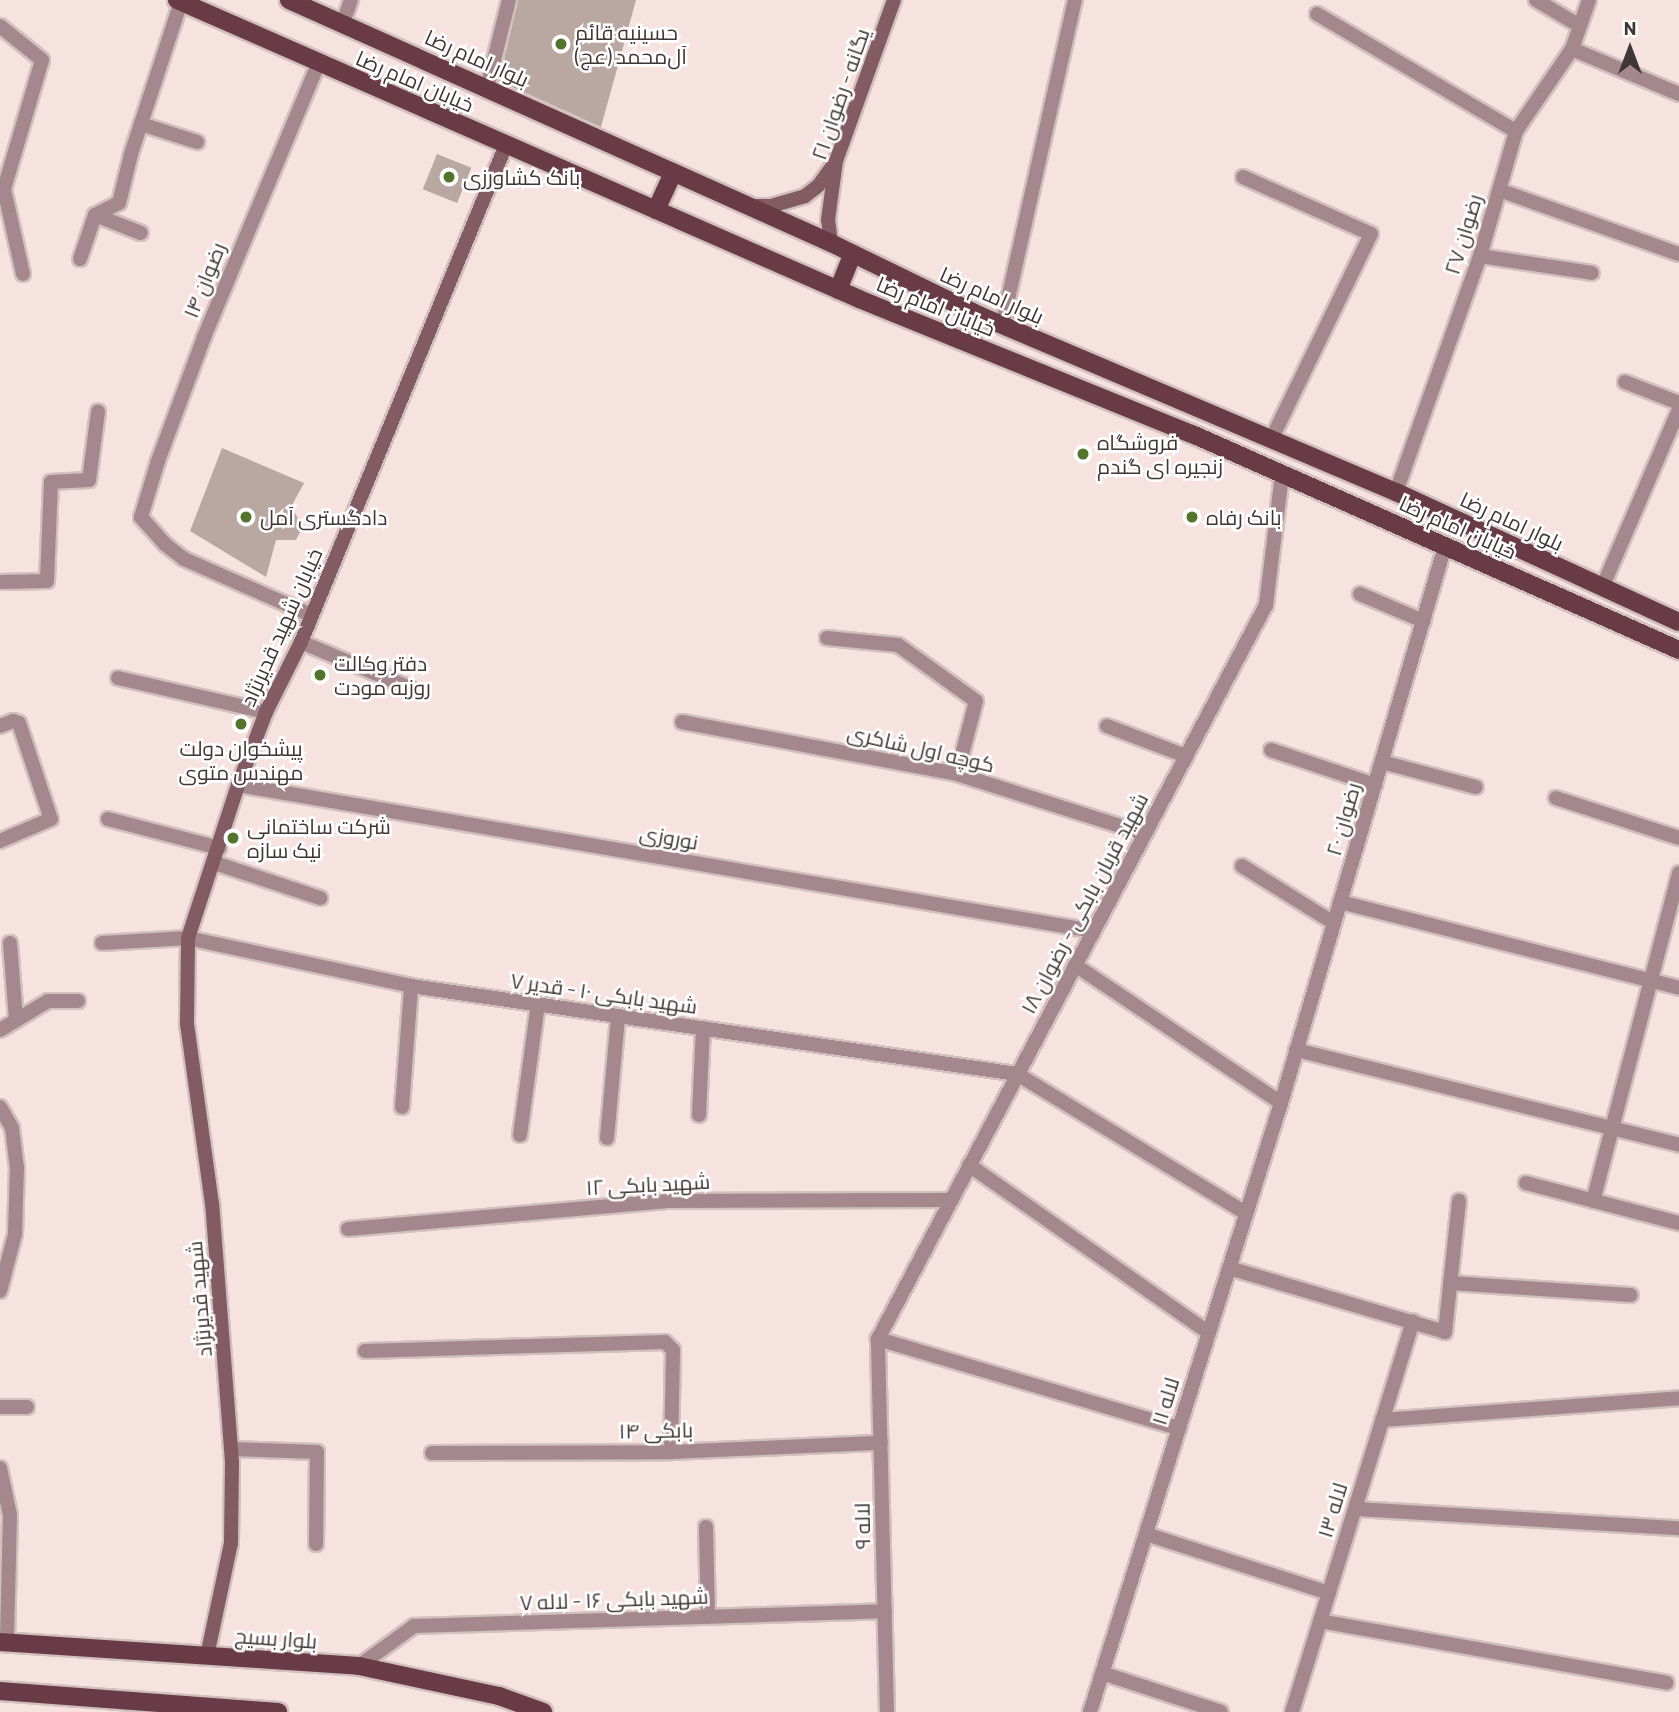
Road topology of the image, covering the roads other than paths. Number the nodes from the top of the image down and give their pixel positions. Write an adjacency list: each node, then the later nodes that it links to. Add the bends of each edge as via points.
1 (289, 0): 10 (main road, بلوار امام رضا)
2 (351, 0): 10 (street)
3 (509, 0): 15 (street)
4 (894, 0): 21 (street, یگانه - رضوان ۲۱)
5 (1075, 0): 37 (street)
6 (1536, 0): 12 (street)
7 (1590, 0): 12 (street, رضوان ۲۷)
8 (179, 1): 14 (main road, خیابان امام رضا); 17 (street)
9 (1317, 14): 18 (street)
10 (343, 23): 15 (main road, بلوار امام رضا)
11 (0, 26): 35 (street, via 42,60 4,189)
12 (1580, 26): 13 (street, رضوان ۲۷)
13 (1572, 49): 16 (street); 18 (street, رضوان ۲۷)
14 (318, 64): 20 (main road, خیابان امام رضا); 49 (street, رضوان ۱۴, via 204,337 141,517 184,559)
15 (487, 88): 22 (main road, بلوار امام رضا)
16 (1679, 94)
17 (141, 124): 19 (street); 27 (street, via 119,203)
18 (1516, 131): 24 (street, رضوان ۲۷)
19 (197, 142)
20 (506, 145): 26 (main road, خیابان امام رضا); 49 (street, خيابان شهيد قديرنژاد)
21 (836, 162): 25 (street, via 818,187 805,196 771,206); 29 (street, یگانه - رضوان ۲۱, via 828,220)
22 (673, 173): 25 (main road, بلوار امام رضا); 26 (main road)
23 (1244, 177): 42 (street, via 1371,234)
24 (1499, 190): 30 (street); 32 (street, رضوان ۲۷)
25 (746, 206): 29 (main road, بلوار امام رضا)
26 (656, 210): 36 (main road, خیابان امام رضا)
27 (95, 215): 28 (street); 33 (street)
28 (141, 233)
29 (831, 243): 31 (main road, بلوار امام رضا)
30 (1679, 254)
31 (852, 255): 36 (main road); 37 (main road, بلوار امام رضا)
32 (1480, 256): 34 (street); 44 (street, رضوان ۲۷)
33 (80, 259)
34 (1592, 273)
35 (23, 274)
36 (838, 290): 43 (main road, خیابان امام رضا)
37 (1002, 326): 42 (main road, بلوار امام رضا)
38 (1625, 382): 39 (street)
39 (1679, 403)
40 (1679, 409): 47 (street)
41 (98, 412): 46 (street, via 89,480 51,482 47,581)
42 (1272, 438): 44 (main road, بلوار امام رضا)
43 (1282, 474): 45 (main road, خیابان امام رضا); 62 (street, شهید قربان بابکی - رضوان ۱۸, via 1266,605)
44 (1396, 492): 47 (main road, بلوار امام رضا)
45 (1445, 546): 50 (street, رضوان ۲۰); 54 (main road, خیابان امام رضا)
46 (0, 582)
47 (1602, 589): 51 (main road, بلوار امام رضا)
48 (1360, 594): 50 (street)
49 (311, 615): 53 (street, خيابان شهيد قديرنژاد)
50 (1423, 621): 63 (street, رضوان ۲۰)
51 (1679, 622)
52 (827, 638): 64 (street, via 898,646 976,701)
53 (301, 642): 56 (street); 57 (street, خيابان شهيد قديرنژاد)
54 (1679, 649)
55 (118, 678): 57 (street)
56 (410, 688)
57 (266, 712): 65 (street, خيابان شهيد قديرنژاد)
58 (682, 722): 64 (street, کوچه اول شاکری)
59 (0, 726): 72 (street, via 19,723 51,819)
60 (1107, 726): 62 (street)
61 (1271, 750): 66 (street)
62 (1186, 757): 70 (street, شهید قربان بابکی - رضوان ۱۸)
63 (1382, 762): 66 (street, رضوان ۲۰); 67 (street)
64 (957, 774): 70 (street, کوچه اول شاکری)
65 (238, 785): 73 (street, خيابان شهيد قديرنژاد); 79 (street, نوروزی)
66 (1375, 785): 77 (street, رضوان ۲۰)
67 (1476, 787)
68 (1556, 798): 71 (street)
69 (108, 819): 73 (street)
70 (1145, 834): 79 (street, شهید قربان بابکی - رضوان ۱۸)
71 (1679, 838)
72 (1, 841)
73 (217, 855): 76 (street); 80 (street, خيابان شهيد قديرنژاد)
74 (1242, 866): 78 (street)
75 (1679, 873): 84 (street)
76 (320, 898)
77 (1340, 902): 78 (street, رضوان ۲۰); 84 (street)
78 (1334, 923): 93 (street, رضوان ۲۰)
79 (1093, 931): 83 (street, شهید قربان بابکی - رضوان ۱۸)
80 (188, 938): 82 (street, شهید بابکی ۱۰ - قدیر ۷); 85 (street, شهید بابکی ۱۰ - قدیر ۷); 125 (street, شهید قدیرنژاد, via 187,1023 212,1204)
81 (10, 943): 90 (street)
82 (102, 943)
83 (1075, 965): 94 (street, شهید قربان بابکی - رضوان ۱۸); 95 (street)
84 (1651, 981): 86 (street); 99 (street)
85 (411, 986): 88 (street, شهید بابکی ۱۰ - قدیر ۷); 97 (street)
86 (1679, 988)
87 (79, 1001): 90 (street, via 48,1001)
88 (538, 1004): 89 (street, شهید بابکی ۱۰ - قدیر ۷); 100 (street)
89 (618, 1016): 91 (street, شهید بابکی ۱۰ - قدیر ۷); 101 (street)
90 (16, 1020): 92 (street)
91 (703, 1028): 94 (street, شهید بابکی ۱۰ - قدیر ۷); 98 (street)
92 (0, 1030)
93 (1296, 1050): 95 (street, رضوان ۲۰); 99 (street)
94 (1017, 1074): 103 (street, شهید قربان بابکی - رضوان ۱۸); 108 (street)
95 (1281, 1103): 108 (street, لاله ۱۱)
96 (0, 1107): 113 (street, via 12,1128 17,1167 15,1234)
97 (402, 1107)
98 (699, 1115)
99 (1612, 1128): 102 (street); 107 (street)
100 (520, 1135)
101 (607, 1138)
102 (1679, 1145)
103 (969, 1165): 105 (street, شهید قربان بابکی - رضوان ۱۸); 116 (street)
104 (1526, 1183): 107 (street)
105 (951, 1200): 110 (street, شهید بابکی ۱۲, via 665,1201); 117 (street, شهید قربان بابکی - رضوان ۱۸)
106 (1459, 1201): 112 (street)
107 (1593, 1201): 109 (street)
108 (1246, 1213): 111 (street, لاله ۱۱)
109 (1679, 1223)
110 (348, 1229)
111 (1229, 1268): 115 (street); 116 (street, لاله ۱۱)
112 (1450, 1283): 114 (street); 115 (street, via 1445,1332)
113 (0, 1291)
114 (1631, 1295)
115 (1413, 1321): 122 (street, لاله ۱۳)
116 (1209, 1332): 123 (street, لاله ۱۱)
117 (878, 1339): 123 (street); 124 (street, لاله ۹)
118 (365, 1351): 126 (street, via 665,1342 673,1350)
119 (1679, 1398): 122 (street)
120 (0, 1407): 121 (street)
121 (27, 1407)
122 (1382, 1420): 129 (street, لاله ۱۳)
123 (1179, 1428): 132 (street, لاله ۱۱)
124 (881, 1443): 126 (street, بابکی ۱۴); 135 (street, لاله ۹)
125 (231, 1449): 133 (street, via 317,1452); 139 (street, شهید قدیرنژاد, via 231,1542)
126 (671, 1452): 127 (street, بابکی ۱۴)
127 (432, 1453)
128 (0, 1468): 138 (street, via 10,1515)
129 (1355, 1509): 131 (street); 134 (street, لاله ۱۳)
130 (706, 1527): 136 (street)
131 (1679, 1528)
132 (1146, 1534): 134 (street); 141 (street, لاله ۱۱)
133 (316, 1544)
134 (1329, 1593): 137 (street, لاله ۱۳)
135 (885, 1611): 136 (street, شهید بابکی ۱۶ - لاله ۷); 147 (street, لاله ۹)
136 (708, 1617): 140 (street, شهید بابکی ۱۶ - لاله ۷, via 414,1626)
137 (1320, 1622): 142 (street); 150 (street, لاله ۱۳)
138 (3, 1642): 139 (main road, بلوار بسیج)
139 (207, 1656): 140 (main road, بلوار بسیج)
140 (359, 1666): 146 (main road, بلوار بسیج, via 499,1696)
141 (1102, 1673): 148 (street, لاله ۱۱); 149 (street)
142 (1667, 1683)
143 (0, 1691): 144 (main road)
144 (155, 1708): 145 (main road)
145 (278, 1712)
146 (544, 1712)
147 (887, 1712)
148 (1090, 1712)
149 (1221, 1712)
150 (1292, 1712)

